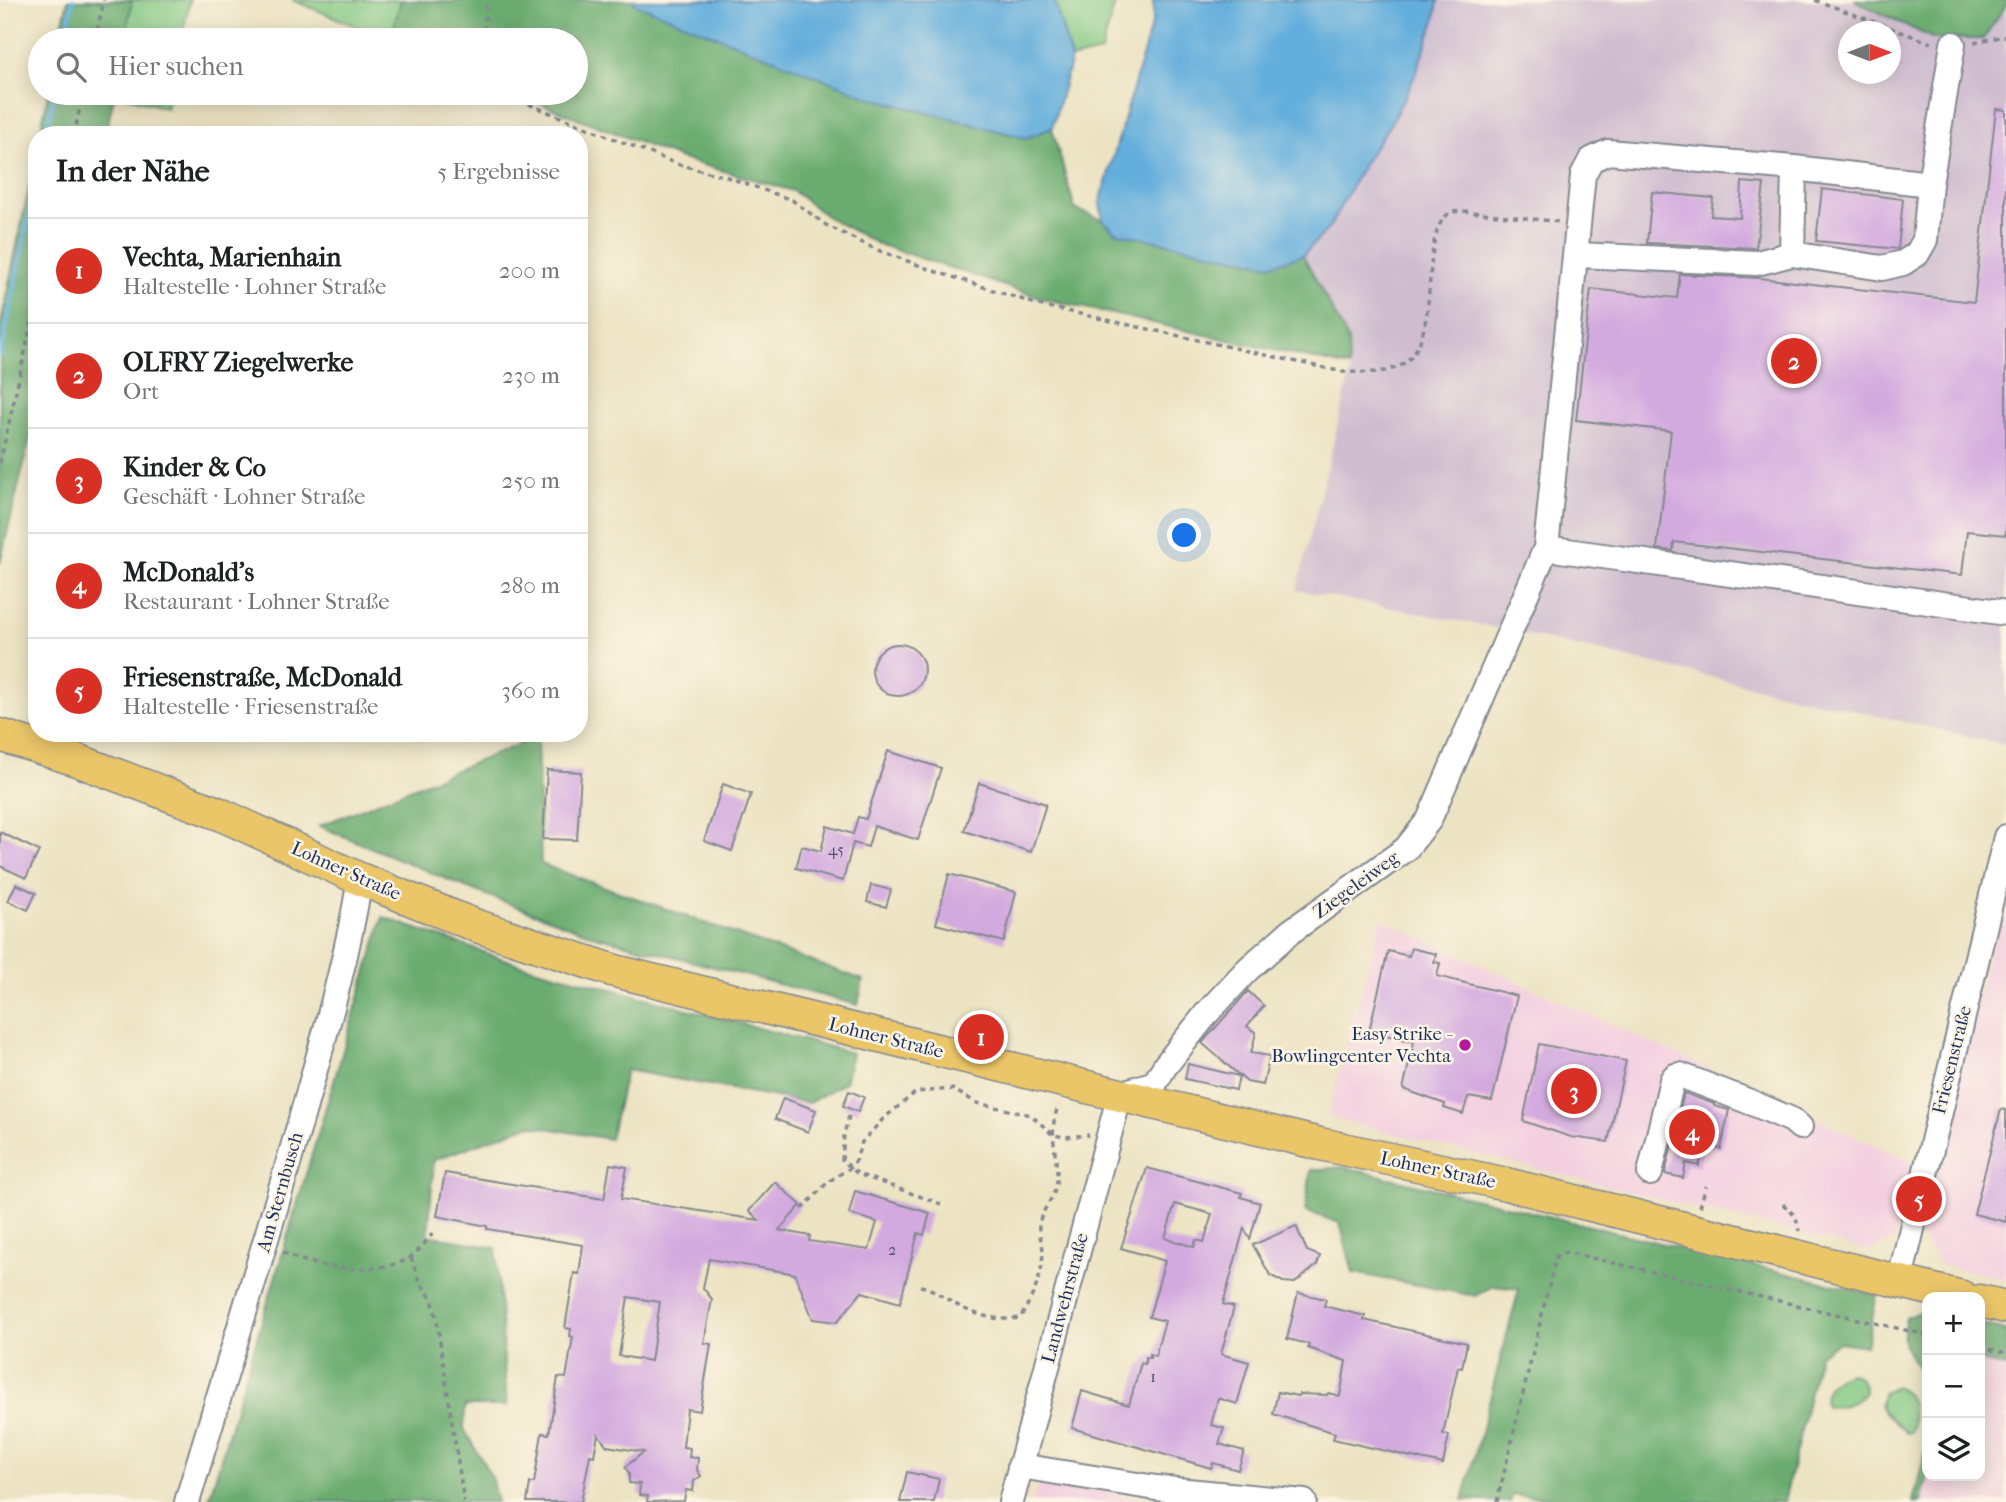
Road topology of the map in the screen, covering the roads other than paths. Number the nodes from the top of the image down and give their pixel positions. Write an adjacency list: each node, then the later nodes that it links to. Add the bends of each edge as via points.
1 (1953, 44): 3 (street)
2 (1794, 168): 3 (street, Ziegeleiweg); 4 (street, Ziegeleiweg, via 1608,152 1591,160 1583,175); 5 (street)
3 (1930, 184): 5 (street, via 1925,240 1917,254 1903,264 1882,268)
4 (1577, 254): 5 (street, via 1757,263); 6 (street, Ziegeleiweg)
5 (1791, 254)
6 (1546, 548): 7 (street); 11 (street, Ziegeleiweg, via 1429,820 1406,849 1290,932 1247,970 1207,1013 1155,1083)
7 (2006, 612)
8 (0, 736): 10 (main road, Lohner Straße, via 220,814)
9 (2006, 837): 14 (street, Friesenstraße)
10 (360, 879): 11 (main road, Lohner Straße, via 477,926 615,971); 19 (street, Am Sternbusch, via 351,939)
11 (1120, 1094): 14 (main road, Lohner Straße, via 1506,1184); 18 (street, Landwehrstraße)
12 (1800, 1127): 13 (street, via 1675,1076)
13 (1650, 1173)
14 (1899, 1283): 15 (main road, Lohner Straße)
15 (1940, 1292)
16 (1985, 1302): 17 (main road)
17 (2006, 1307)
18 (1020, 1466): 20 (street, Landwehrstraße); 21 (street, via 1156,1488)
19 (187, 1502)
20 (1011, 1502)
21 (1304, 1502)

